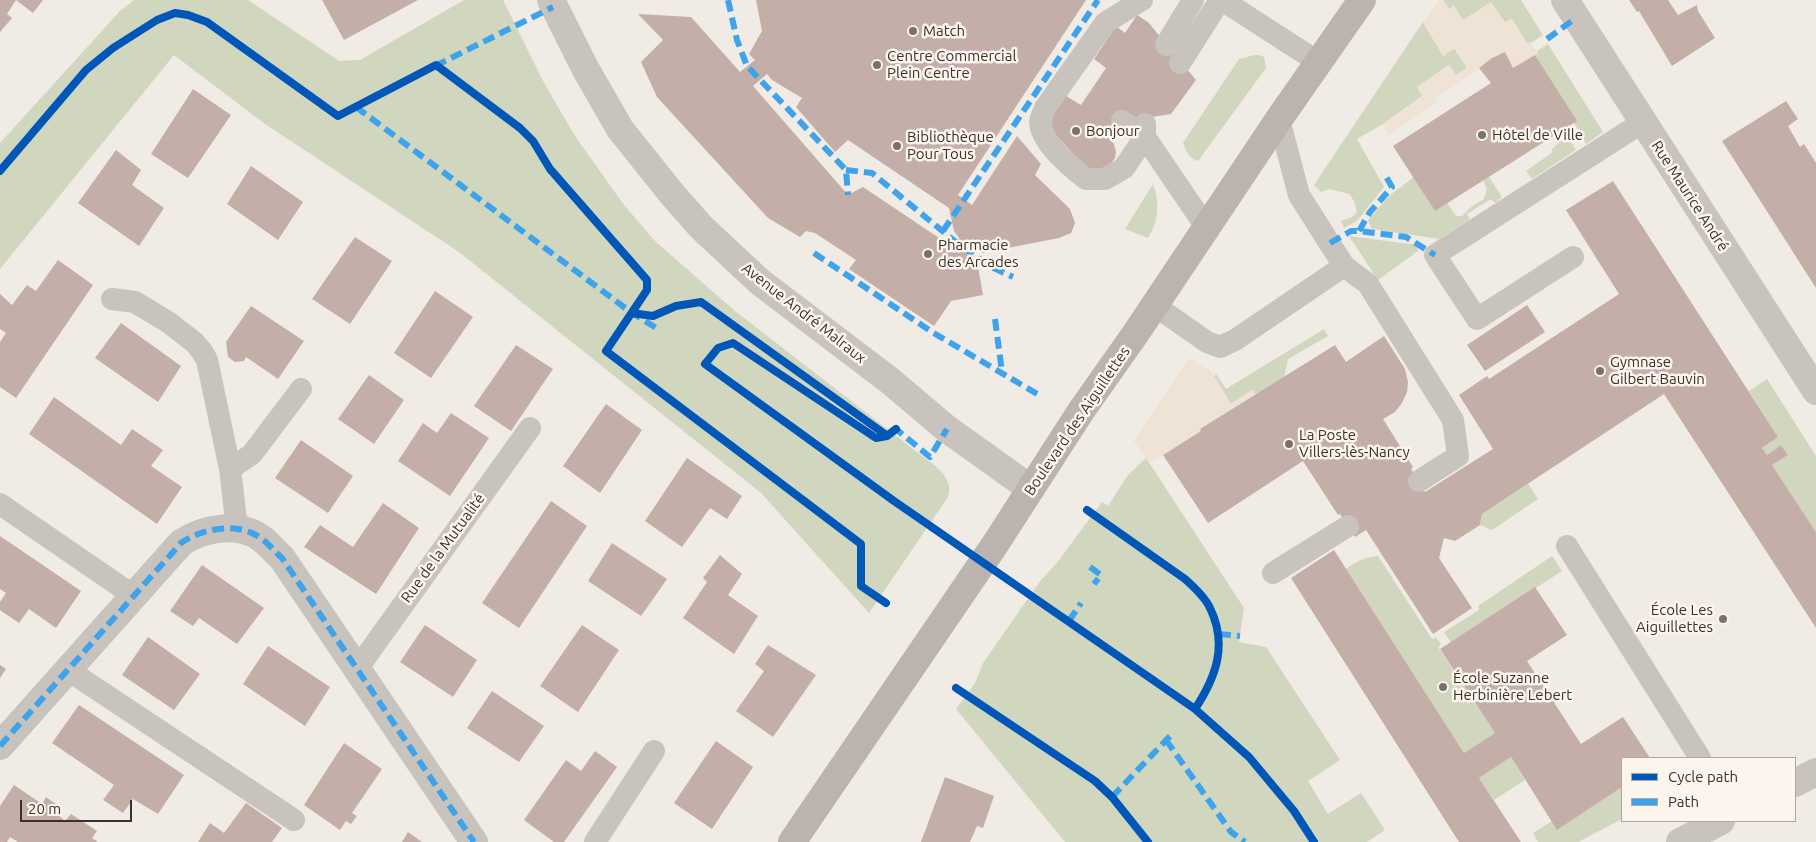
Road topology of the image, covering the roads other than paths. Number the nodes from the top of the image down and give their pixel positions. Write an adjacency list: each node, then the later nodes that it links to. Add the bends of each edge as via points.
1 (551, 0): 24 (street, Avenue André Malraux, via 620,128 701,227 760,282 889,380 947,429)
2 (1142, 0): 13 (lane, via 1105,23 1040,121 1042,132 1056,153 1086,179 1105,179 1124,168)
3 (1193, 0): 7 (lane)
4 (1221, 0): 8 (lane); 9 (lane)
5 (1362, 0): 8 (main road, Boulevard des Aiguillettes)
6 (1564, 0): 12 (street, Rue Maurice André)
7 (1166, 45)
8 (1318, 62): 10 (main road, Boulevard des Aiguillettes)
9 (1180, 63)
10 (1279, 119): 14 (main road, Boulevard des Aiguillettes); 16 (lane, via 1299,195)
11 (1122, 121): 13 (lane)
12 (1643, 122): 15 (lane, via 1434,255 1477,319); 20 (street, Rue Maurice André)
13 (1145, 128): 14 (lane)
14 (1206, 227): 18 (main road, Boulevard des Aiguillettes)
15 (1573, 257)
16 (1344, 266): 18 (lane, via 1220,347 1207,342); 23 (lane, via 1368,284 1453,420 1458,456)
17 (112, 300): 22 (lane, via 135,302 168,322 201,350 207,360)
18 (1154, 305): 24 (main road, Boulevard des Aiguillettes, via 1080,411)
19 (301, 389): 22 (lane, via 252,454)
20 (1816, 391)
21 (530, 428): 31 (lane, Rue de la Mutualité)
22 (230, 469): 27 (lane)
23 (1419, 481)
24 (1031, 489): 42 (main road, Boulevard des Aiguillettes)
25 (0, 504): 30 (lane)
26 (1348, 526): 29 (lane)
27 (237, 529): 30 (street, via 218,529 193,535 181,543); 31 (street, via 262,538 282,558)
28 (1567, 546): 35 (lane)
29 (1273, 573)
30 (134, 596): 32 (street)
31 (356, 668): 40 (street)
32 (68, 670): 33 (street); 38 (lane)
33 (0, 746)
34 (654, 751): 41 (lane)
35 (1699, 757)
36 (1816, 772): 37 (street)
37 (1796, 782)
38 (294, 820)
39 (1719, 822): 43 (street)
40 (474, 842)
41 (595, 842)
42 (792, 842)
43 (1680, 842)

